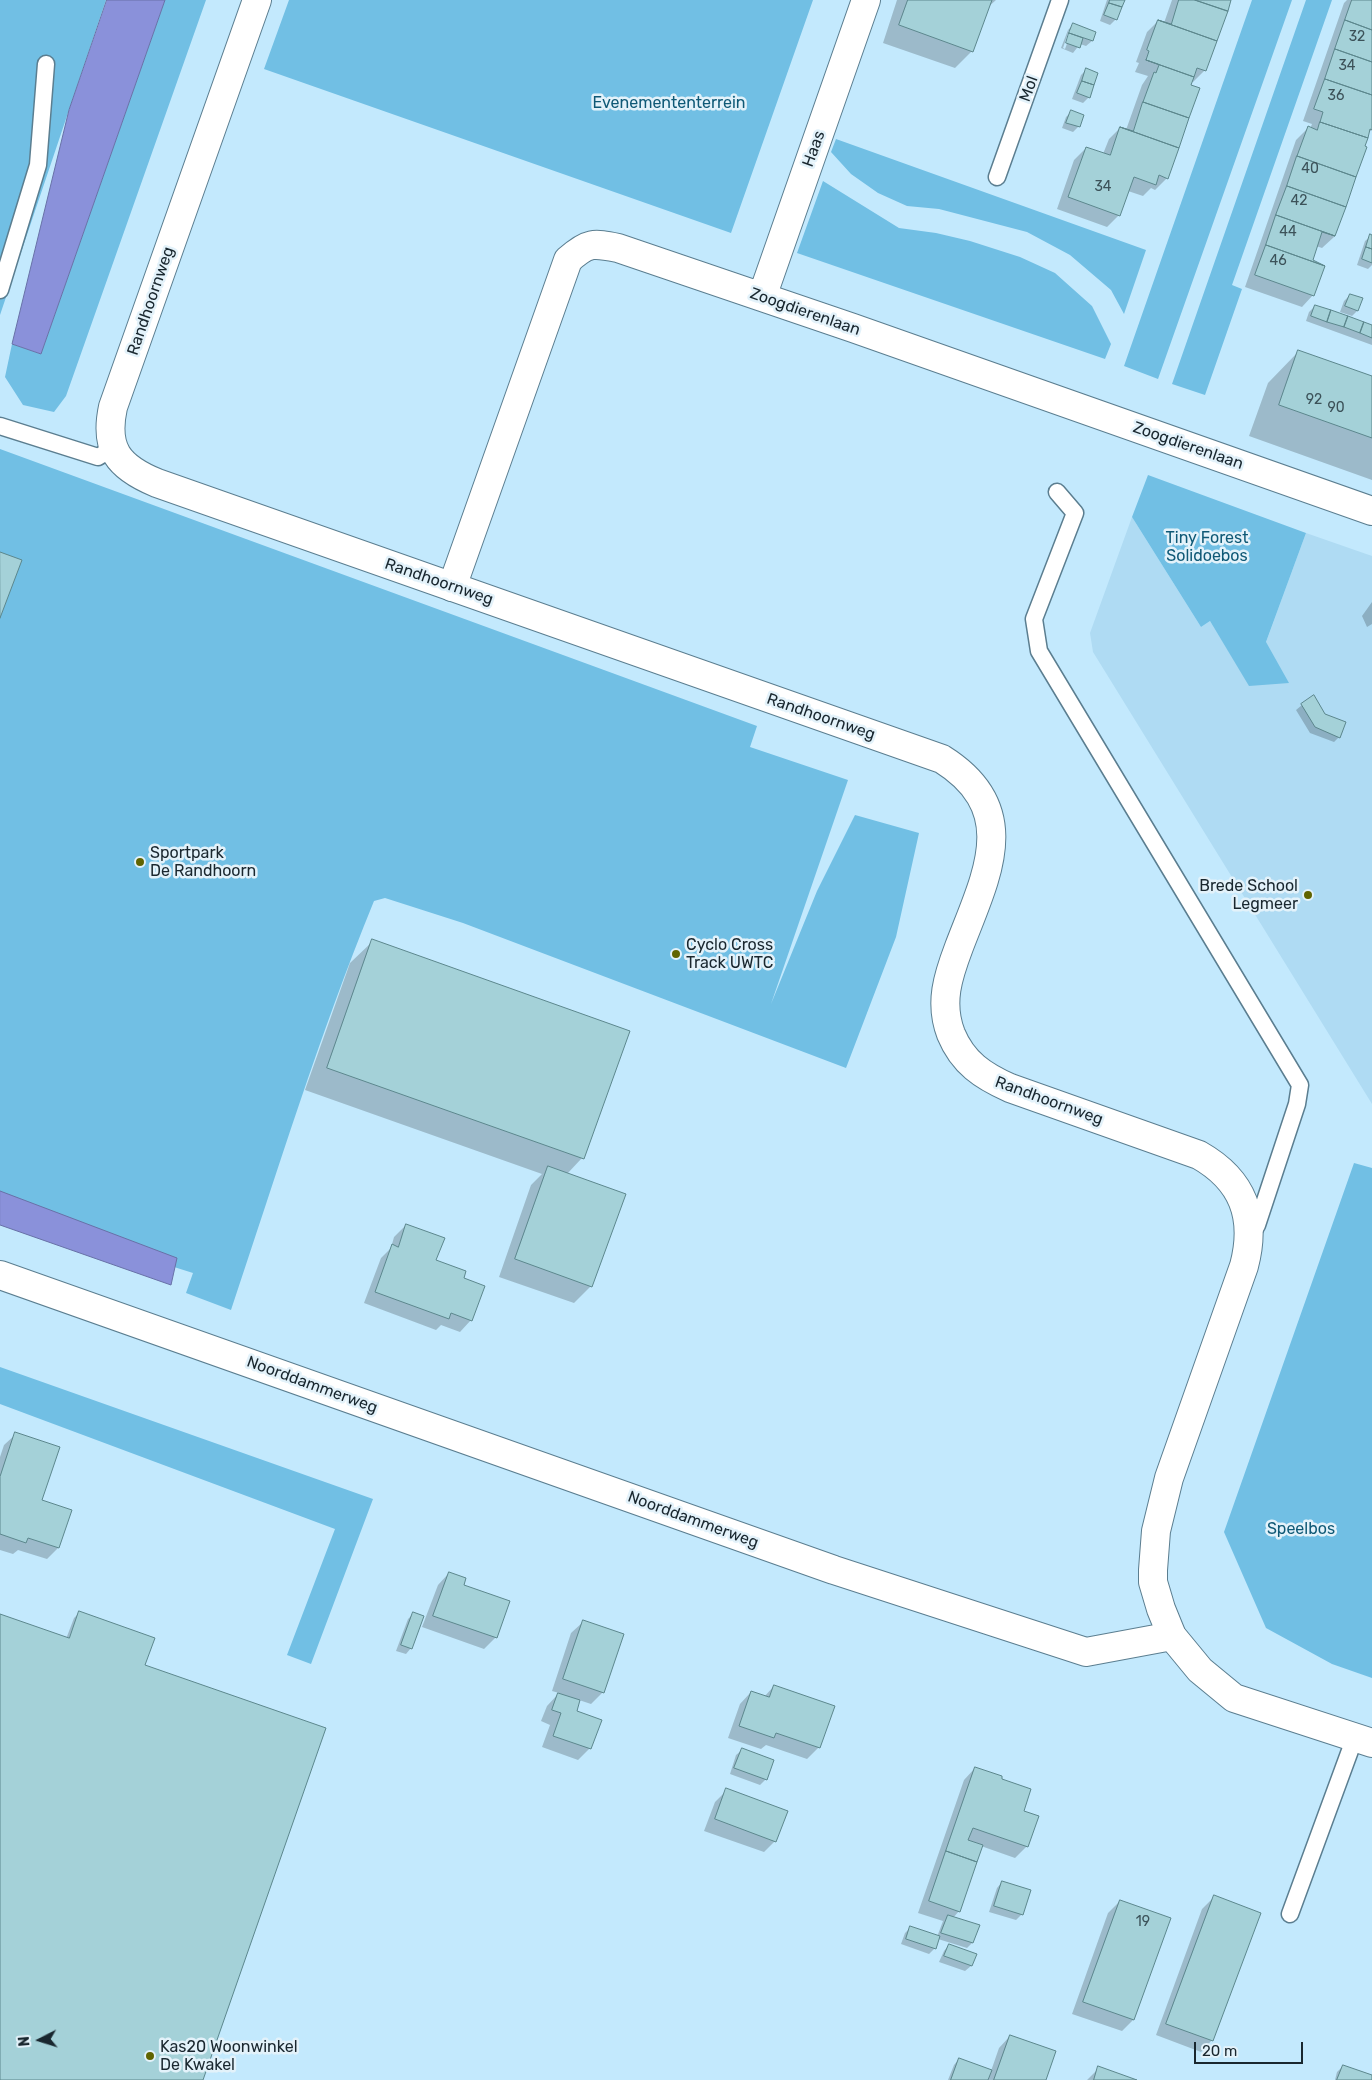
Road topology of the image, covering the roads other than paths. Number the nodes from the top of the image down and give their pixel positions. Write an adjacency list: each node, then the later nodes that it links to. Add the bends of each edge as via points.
1 (257, 0): 9 (street, Randhoornweg, via 113,407 110,425)
2 (866, 0): 7 (street, Haas)
3 (1060, 0): 5 (lane, Mol)
4 (46, 64): 6 (lane, via 38,165)
5 (997, 177)
6 (0, 290)
7 (762, 297): 11 (street, Zoogdierenlaan); 12 (street, Zoogdierenlaan, via 600,244 583,247 568,260)
8 (0, 426): 9 (lane, via 98,457)
9 (113, 448): 12 (street, Randhoornweg, via 132,472 156,483)
10 (1057, 492): 13 (lane, via 1075,513 1034,620 1039,651 1300,1085 1291,1123)
11 (1372, 511)
12 (452, 587): 13 (street, Randhoornweg, via 942,759 958,769 986,805 992,839 986,871 945,993 948,1025 956,1045 965,1058 988,1078 1179,1147 1216,1165 1228,1177 1245,1206)
13 (1250, 1238): 15 (street, Randhoornweg, via 1244,1266 1168,1478 1160,1509 1153,1582)
14 (0, 1275): 15 (street, Noorddammerweg, via 834,1570 1086,1652)
15 (1172, 1636): 16 (street, via 1200,1670 1234,1698)
16 (1363, 1740): 17 (lane)
17 (1290, 1914)

